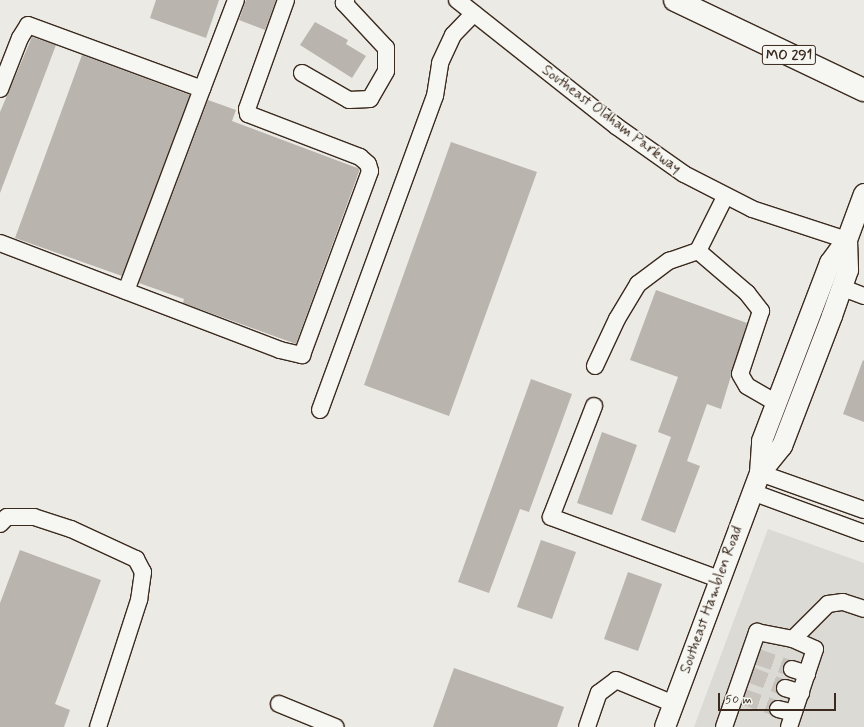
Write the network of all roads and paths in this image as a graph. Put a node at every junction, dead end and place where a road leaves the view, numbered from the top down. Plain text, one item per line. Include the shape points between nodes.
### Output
1 (236, 0) edge
2 (286, 0) edge
3 (346, 0) edge
4 (457, 0) edge
5 (674, 0) edge
6 (474, 13) junction
7 (302, 73) dead end
8 (0, 89) edge
9 (202, 89) junction
10 (864, 90) edge
11 (864, 194) edge
12 (725, 197) junction
13 (847, 240) junction
14 (0, 243) edge
15 (698, 251) junction
16 (843, 288) junction
17 (126, 291) junction
18 (864, 296) edge
19 (595, 366) dead end
20 (777, 403) junction
21 (594, 406) dead end
22 (320, 410) dead end
23 (760, 473) junction
24 (752, 492) junction
25 (864, 510) edge
26 (0, 524) edge
27 (864, 533) edge
28 (719, 579) junction
29 (864, 609) edge
30 (793, 640) junction
31 (785, 688) tunnel mouth
32 (801, 693) junction
33 (279, 704) dead end
34 (674, 704) junction
35 (778, 709) tunnel mouth
36 (792, 720) edge
37 (98, 727) edge
38 (335, 727) edge
39 (587, 727) edge
40 (665, 727) edge
41 (724, 727) edge

1 - 9 street
2 - 17 street via 247,109 248,114 360,157 368,164 370,171 306,349 302,355 293,355
3 - 7 street via 344,3 386,48 386,71 370,99 349,100
4 - 6 street, Southeast Oldham Parkway
5 - 10 highway, MO 291
6 - 12 street, Southeast Oldham Parkway via 616,126 684,174
6 - 22 street via 453,35 440,63 435,96
8 - 9 street via 22,33 28,25
9 - 17 street
11 - 13 main road, Southeast Hamblen Road
12 - 13 street, Southeast Oldham Parkway via 789,222
12 - 15 street
13 - 16 main road, Southeast Hamblen Road via 848,270
13 - 20 main road, Southeast Hamblen Road via 830,263
14 - 17 street
15 - 19 street via 669,261 638,284 617,319
15 - 20 street via 747,293 760,312 740,374 747,386
16 - 18 street
16 - 23 main road, Southeast Hamblen Road via 782,446
20 - 23 main road, Southeast Hamblen Road via 762,441
21 - 28 street via 551,517
23 - 24 main road, Southeast Hamblen Road
23 - 25 street
24 - 27 street
24 - 28 main road, Southeast Hamblen Road
26 - 37 street via 7,517 34,517 71,529 136,559 143,572 139,600
28 - 34 main road, Southeast Hamblen Road
29 - 30 street via 843,602 828,604
30 - 32 street via 815,649 800,671
30 - 41 street via 757,632 754,655 740,695
31 - 32 street
32 - 36 street
33 - 38 street
34 - 39 street via 616,680 599,693
34 - 40 main road, Southeast Hamblen Road
35 - 36 street

